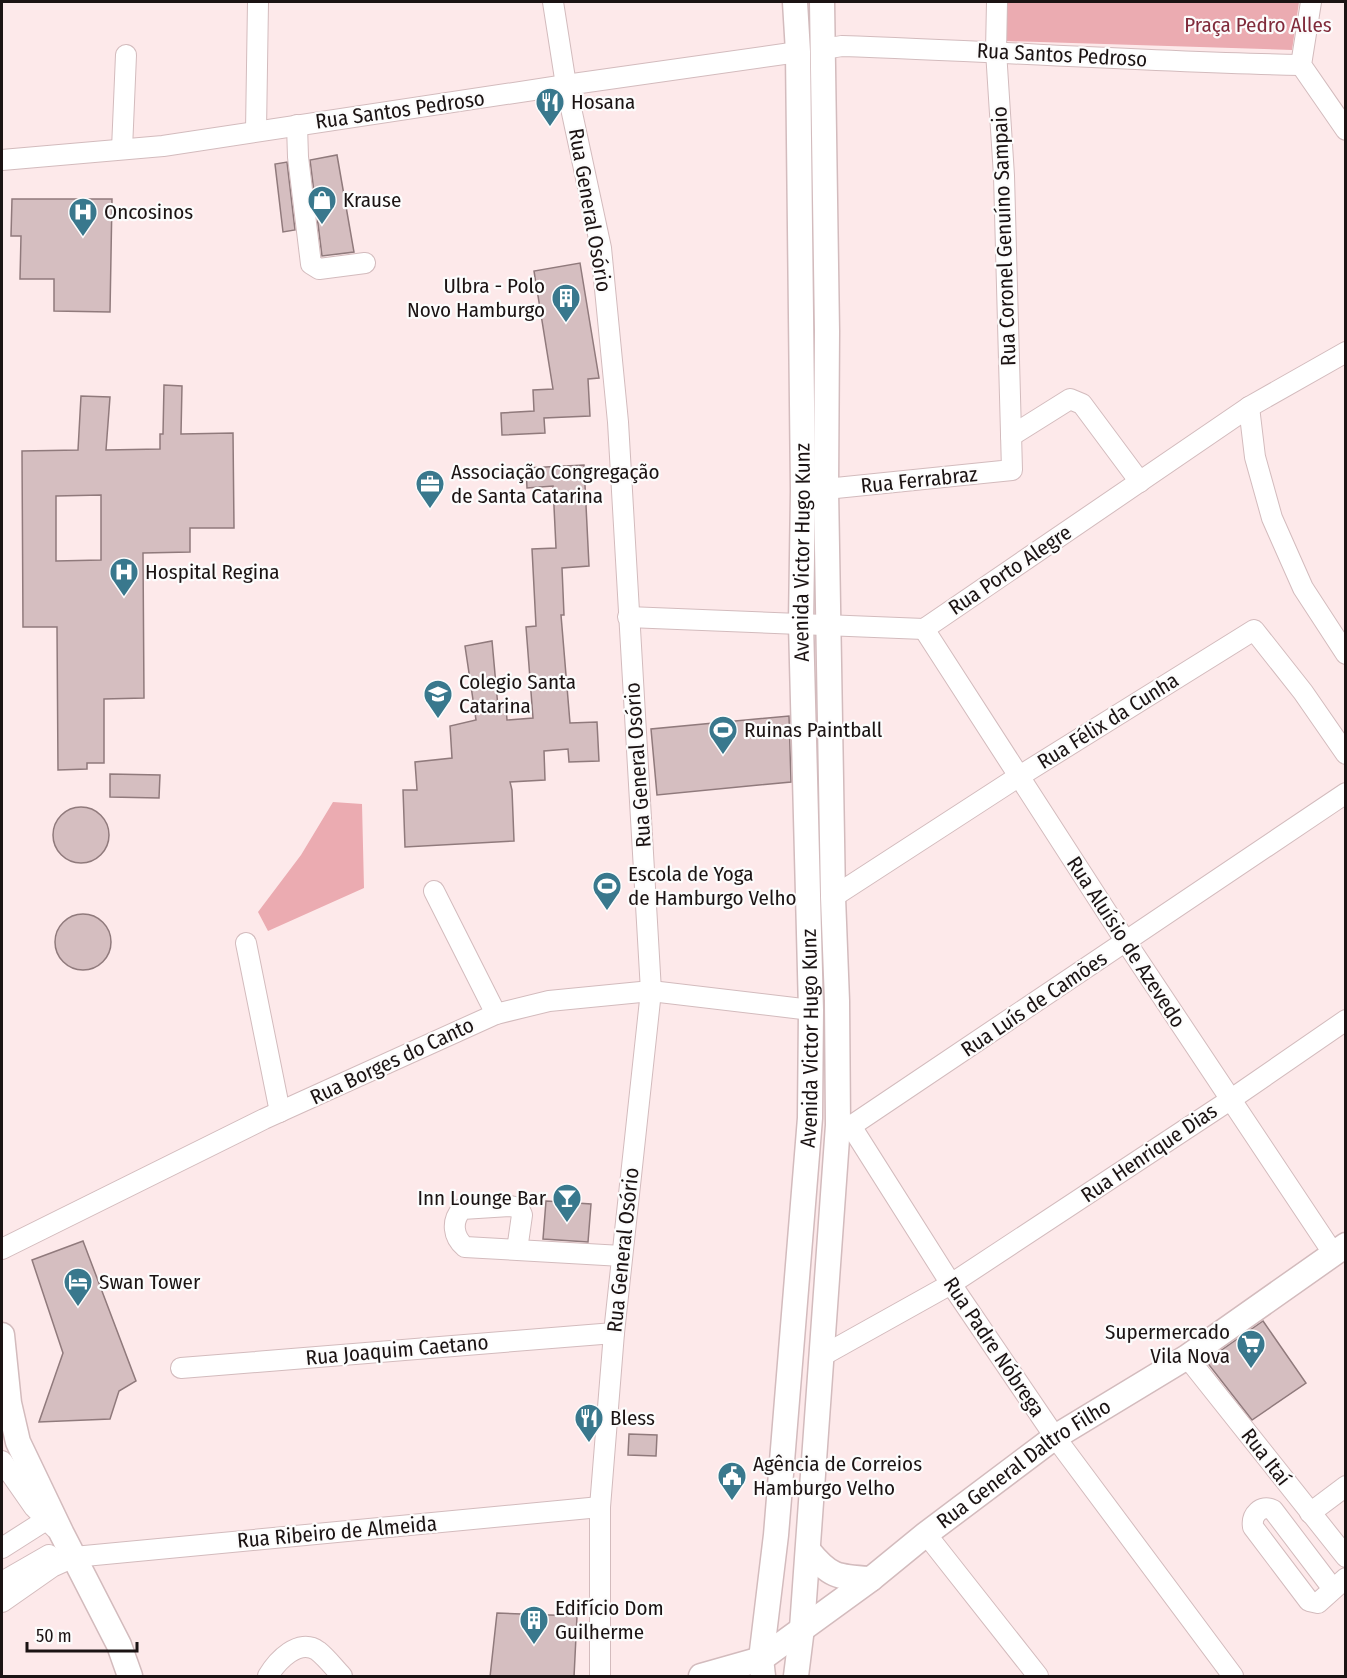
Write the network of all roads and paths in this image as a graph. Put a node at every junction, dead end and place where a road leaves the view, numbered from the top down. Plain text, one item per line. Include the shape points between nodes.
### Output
1 (258, 2) edge
2 (553, 2) edge
3 (795, 2) edge
4 (822, 2) edge
5 (997, 2) edge
6 (1311, 2) edge
7 (823, 49) junction
8 (996, 51) junction
9 (798, 52) junction
10 (126, 55) dead end
11 (1301, 65) junction
12 (566, 85) junction
13 (297, 125) junction
14 (1346, 130) edge
15 (256, 131) junction
16 (122, 149) junction
17 (2, 160) edge
18 (365, 263) dead end
19 (1346, 352) edge
20 (1249, 407) junction
21 (1011, 436) junction
22 (1012, 470) joint
23 (1140, 482) junction
24 (826, 489) junction
25 (628, 617) junction
26 (801, 624) junction
27 (829, 625) junction
28 (924, 629) junction
29 (1346, 654) edge
30 (1346, 754) edge
31 (1018, 777) junction
32 (1346, 793) edge
33 (434, 891) dead end
34 (833, 897) junction
35 (1126, 942) junction
36 (246, 943) dead end
37 (651, 991) junction
38 (811, 1010) junction
39 (496, 1014) junction
40 (1346, 1020) edge
41 (1230, 1100) junction
42 (280, 1112) junction
43 (844, 1126) junction
44 (2, 1249) edge
45 (1339, 1249) edge
46 (517, 1250) dead end
47 (622, 1256) junction
48 (951, 1284) junction
49 (614, 1333) junction
50 (2, 1335) edge
51 (822, 1356) junction
52 (1187, 1357) junction
53 (3, 1361) edge
54 (181, 1368) dead end
55 (1055, 1437) junction
56 (2, 1461) edge
57 (1346, 1486) edge
58 (600, 1507) junction
59 (1310, 1513) junction
60 (926, 1534) junction
61 (63, 1539) junction
62 (2, 1548) edge
63 (808, 1550) junction
64 (1346, 1557) edge
65 (871, 1580) junction
66 (2, 1582) edge
67 (1339, 1584) edge
68 (2, 1602) edge
69 (802, 1628) junction
70 (762, 1668) edge
71 (799, 1672) edge
72 (130, 1677) edge
73 (268, 1677) edge
74 (342, 1677) edge
75 (600, 1677) edge
76 (701, 1677) edge
77 (1038, 1677) edge
78 (1233, 1677) edge

1 - 15 street
2 - 12 street, Rua General Osório
3 - 9 main road, Avenida Victor Hugo Kunz
4 - 7 main road, Avenida Victor Hugo Kunz
5 - 8 street, Rua Coronel Genuíno Sampaio
6 - 11 street
7 - 8 street, Rua Santos Pedroso via 842,46
7 - 24 main road, Avenida Victor Hugo Kunz
8 - 11 street, Rua Santos Pedroso
8 - 21 street, Rua Coronel Genuíno Sampaio via 1004,176
9 - 12 street, Rua Santos Pedroso
9 - 26 main road, Avenida Victor Hugo Kunz
10 - 16 street
11 - 14 street
12 - 13 street, Rua Santos Pedroso
12 - 25 street, Rua General Osório via 601,248 618,422
13 - 15 street, Rua Santos Pedroso
13 - 18 street via 311,264 319,269
15 - 16 street, Rua Santos Pedroso
16 - 17 street, Rua Santos Pedroso
19 - 20 street, Rua Porto Alegre
20 - 23 street, Rua Porto Alegre
20 - 29 street via 1255,457 1272,518 1303,588
21 - 22 street, Rua Coronel Genuíno Sampaio
21 - 23 street via 1070,399 1082,404
22 - 24 street, Rua Ferrabraz
23 - 28 street, Rua Porto Alegre
24 - 27 main road, Avenida Victor Hugo Kunz
25 - 26 street
25 - 37 street, Rua General Osório
26 - 27 street
26 - 38 main road, Avenida Victor Hugo Kunz
27 - 28 street
27 - 34 main road, Avenida Victor Hugo Kunz
28 - 31 street, Rua Aluísio de Azevedo
30 - 31 street, Rua Félix da Cunha via 1254,630
31 - 34 street, Rua Félix da Cunha
31 - 35 street, Rua Aluísio de Azevedo
32 - 35 street, Rua Luís de Camões
33 - 39 street
34 - 43 main road, Avenida Victor Hugo Kunz
35 - 41 street, Rua Aluísio de Azevedo
35 - 43 street, Rua Luís de Camões
36 - 42 street
37 - 38 street, Rua Borges do Canto
37 - 39 street, Rua Borges do Canto via 549,1001
37 - 47 street, Rua General Osório
38 - 70 main road, Avenida Victor Hugo Kunz via 810,1118
39 - 42 street, Rua Borges do Canto
40 - 41 street, Rua Henrique Dias
41 - 45 street, Rua Aluísio de Azevedo
41 - 48 street, Rua Henrique Dias
42 - 44 street, Rua Borges do Canto
43 - 48 street, Rua Padre Nóbrega
43 - 51 main road, Avenida Victor Hugo Kunz
45 - 52 main road, Rua General Daltro Filho
46 - 47 street
47 - 49 street, Rua General Osório
48 - 51 street, Rua Henrique Dias
48 - 55 street, Rua Padre Nóbrega
49 - 54 street, Rua Joaquim Caetano
49 - 58 street, Rua General Osório
50 - 53 main road
51 - 63 main road, Avenida Victor Hugo Kunz
52 - 55 main road, Rua General Daltro Filho
52 - 59 street, Rua Itaí
53 - 61 main road via 18,1442
55 - 60 main road, Rua General Daltro Filho
55 - 78 street, Rua Padre Nóbrega
56 - 61 street
57 - 59 street
58 - 61 street, Rua Ribeiro de Almeida
58 - 75 street, Rua General Osório
59 - 64 street, Rua Itaí
60 - 65 main road, Rua General Daltro Filho
60 - 77 street
61 - 62 street
61 - 66 street
61 - 68 street via 52,1567
61 - 72 main road via 119,1645
63 - 65 main road via 822,1568 841,1578
63 - 69 main road, Avenida Victor Hugo Kunz
65 - 69 main road, Rua General Daltro Filho
67 - 67 street via 1318,1603 1309,1601 1253,1527 1255,1514 1263,1508 1273,1510
69 - 70 main road, Rua General Daltro Filho
69 - 71 main road, Avenida Victor Hugo Kunz
70 - 76 main road, Rua General Daltro Filho
73 - 74 street via 294,1649 307,1646 318,1651

